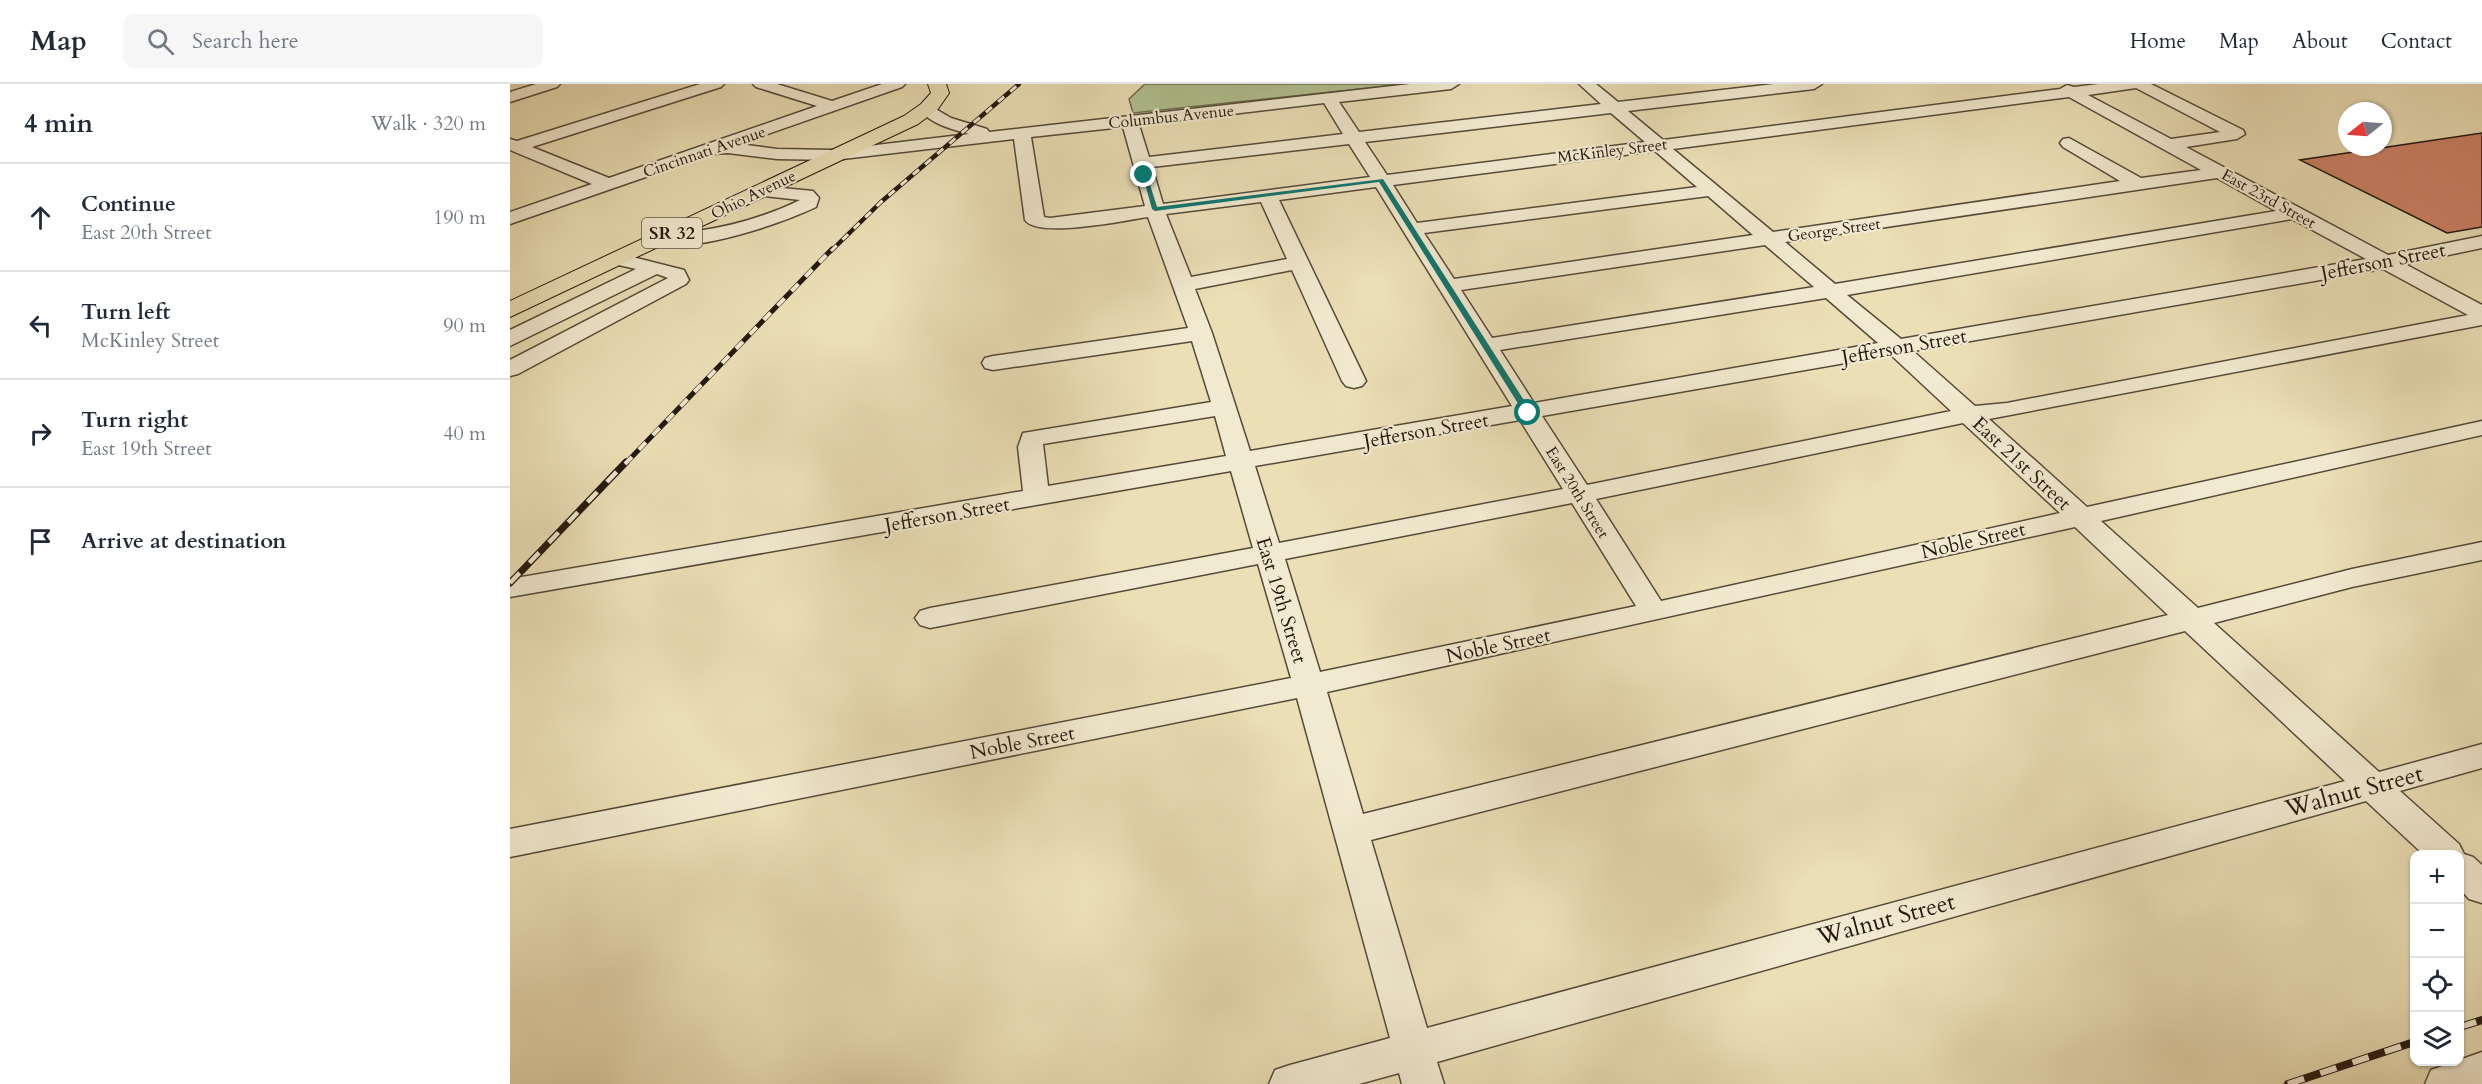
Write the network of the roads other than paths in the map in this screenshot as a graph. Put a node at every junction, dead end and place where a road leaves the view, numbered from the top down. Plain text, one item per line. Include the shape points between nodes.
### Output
1 (552, 84) edge
2 (716, 84) edge
3 (761, 84) edge
4 (897, 84) edge
5 (937, 84) edge
6 (1451, 84) edge
7 (1587, 84) edge
8 (1814, 84) edge
9 (2137, 84) edge
10 (2062, 88) edge
11 (510, 97) edge
12 (1329, 98) junction
13 (1992, 102) junction
14 (832, 106) junction
15 (1615, 107) junction
16 (927, 109) junction
17 (1925, 110) junction
18 (2017, 116) dead end
19 (1130, 121) junction
20 (1950, 126) dead end
21 (1022, 133) junction
22 (998, 135) junction
23 (1354, 138) junction
24 (2068, 143) dead end
25 (1659, 144) junction
26 (513, 145) edge
27 (2169, 145) junction
28 (708, 149) junction
29 (834, 155) junction
30 (687, 156) junction
31 (1141, 164) junction
32 (2221, 172) junction
33 (1381, 180) junction
34 (609, 184) junction
35 (2138, 184) junction
36 (1713, 190) junction
37 (761, 191) junction
38 (1267, 195) junction
39 (1155, 209) junction
40 (2295, 213) junction
41 (510, 218) edge
42 (1412, 229) junction
43 (1770, 238) junction
44 (657, 240) junction
45 (2482, 242) edge
46 (617, 259) junction
47 (2386, 262) junction
48 (1297, 263) junction
49 (656, 267) junction
50 (1182, 285) junction
51 (1448, 286) junction
52 (1831, 291) junction
53 (510, 310) edge
54 (2482, 314) edge
55 (2482, 320) edge
56 (1201, 333) junction
57 (514, 337) edge
58 (556, 346) junction
59 (1486, 346) junction
60 (1896, 348) junction
61 (993, 363) dead end
62 (510, 369) edge
63 (1354, 381) dead end
64 (1224, 406) junction
65 (1528, 413) junction
66 (1970, 414) junction
67 (2482, 428) edge
68 (1239, 462) junction
69 (1580, 494) junction
70 (1036, 498) junction
71 (2080, 516) junction
72 (2482, 551) edge
73 (1268, 553) junction
74 (510, 588) edge
75 (1654, 612) junction
76 (930, 618) dead end
77 (2190, 619) junction
78 (1309, 685) junction
79 (2482, 756) edge
80 (2372, 786) junction
81 (1352, 831) junction
82 (510, 843) edge
83 (2441, 850) edge
84 (2464, 871) edge
85 (2482, 888) edge
86 (1418, 1068) edge
87 (2482, 1071) edge
88 (1290, 1084) edge
89 (2445, 1084) edge

1 - 11 street
2 - 26 street
3 - 14 street
4 - 14 street, Cincinnati Avenue
5 - 16 main road via 940,93
6 - 12 street, Columbus Avenue
7 - 15 street, East 21st Street
8 - 15 street
9 - 10 street, McKinley Street
9 - 27 street via 2237,134
10 - 13 street, McKinley Street
10 - 27 street, East 23rd Street
12 - 19 street, Columbus Avenue
12 - 23 street, East 20th Street
13 - 17 street, McKinley Street
13 - 18 street
14 - 28 street, Cincinnati Avenue
15 - 23 street
15 - 25 street, East 21st Street
16 - 22 street, Columbus Avenue via 945,122
16 - 29 main road, SR 32
17 - 20 street
17 - 25 street, McKinley Street
19 - 21 street, Columbus Avenue
19 - 31 street, East 19th Street
21 - 22 street, Columbus Avenue
21 - 39 street, McKinley Street via 1035,220 1049,224
22 - 29 street, Columbus Avenue
23 - 31 street
23 - 33 street, East 20th Street
24 - 35 street
25 - 33 street, McKinley Street
25 - 36 street, East 21st Street
26 - 34 street
27 - 32 street, East 23rd Street
28 - 29 street, Columbus Avenue
28 - 30 street, Cincinnati Avenue
29 - 30 street via 773,161 718,154
29 - 37 main road, Ohio Avenue / SR 32
30 - 34 street, Cincinnati Avenue
31 - 39 street, East 19th Street
32 - 35 street, George Street
32 - 40 street, East 23rd Street
33 - 38 street, McKinley Street
33 - 42 street, East 20th Street
34 - 41 street, Cincinnati Avenue
35 - 43 street, George Street
36 - 42 street
36 - 43 street, East 21st Street
37 - 44 main road, Ohio Avenue / SR 32
37 - 44 street via 810,198 787,214 737,230 694,239
38 - 39 street, McKinley Street
38 - 48 street
39 - 50 street, East 19th Street
40 - 47 street, East 23rd Street
40 - 52 street
42 - 51 street, East 20th Street
43 - 51 street, George Street
43 - 52 street, East 21st Street
44 - 46 main road, Ohio Avenue / SR 32
45 - 47 street, Jefferson Street
46 - 49 street
46 - 53 main road, Ohio Avenue / SR 32
47 - 54 street, East 23rd Street
47 - 60 street, Jefferson Street
48 - 50 street
48 - 63 street
49 - 57 street
49 - 58 street via 677,274 679,280
50 - 56 street, East 19th Street
51 - 59 street, East 20th Street
52 - 59 street
52 - 60 street, East 21st Street
55 - 66 street
56 - 61 street
56 - 64 street, East 19th Street
57 - 58 street
58 - 62 street
59 - 65 street, East 20th Street
60 - 65 street, Jefferson Street
60 - 66 street, East 21st Street
64 - 68 street, East 19th Street
64 - 70 street via 1032,438
65 - 68 street, Jefferson Street
65 - 69 street, East 20th Street
66 - 69 street
66 - 71 street, East 21st Street
67 - 71 street, Noble Street
68 - 70 street, Jefferson Street
68 - 73 street, East 19th Street
69 - 73 street
69 - 75 street, East 20th Street
70 - 74 street, Jefferson Street
71 - 75 street, Noble Street
71 - 77 street, East 21st Street
72 - 77 street via 2352,578
73 - 76 street
73 - 78 street, East 19th Street
75 - 78 street, Noble Street
77 - 80 street, East 21st Street
77 - 81 street
78 - 81 street, East 19th Street
78 - 82 street, Noble Street
79 - 80 street, Walnut Street
80 - 83 street, East 21st Street
80 - 86 street, Walnut Street
81 - 86 street, East 19th Street
84 - 85 street
86 - 88 street, Walnut Street
87 - 89 street

